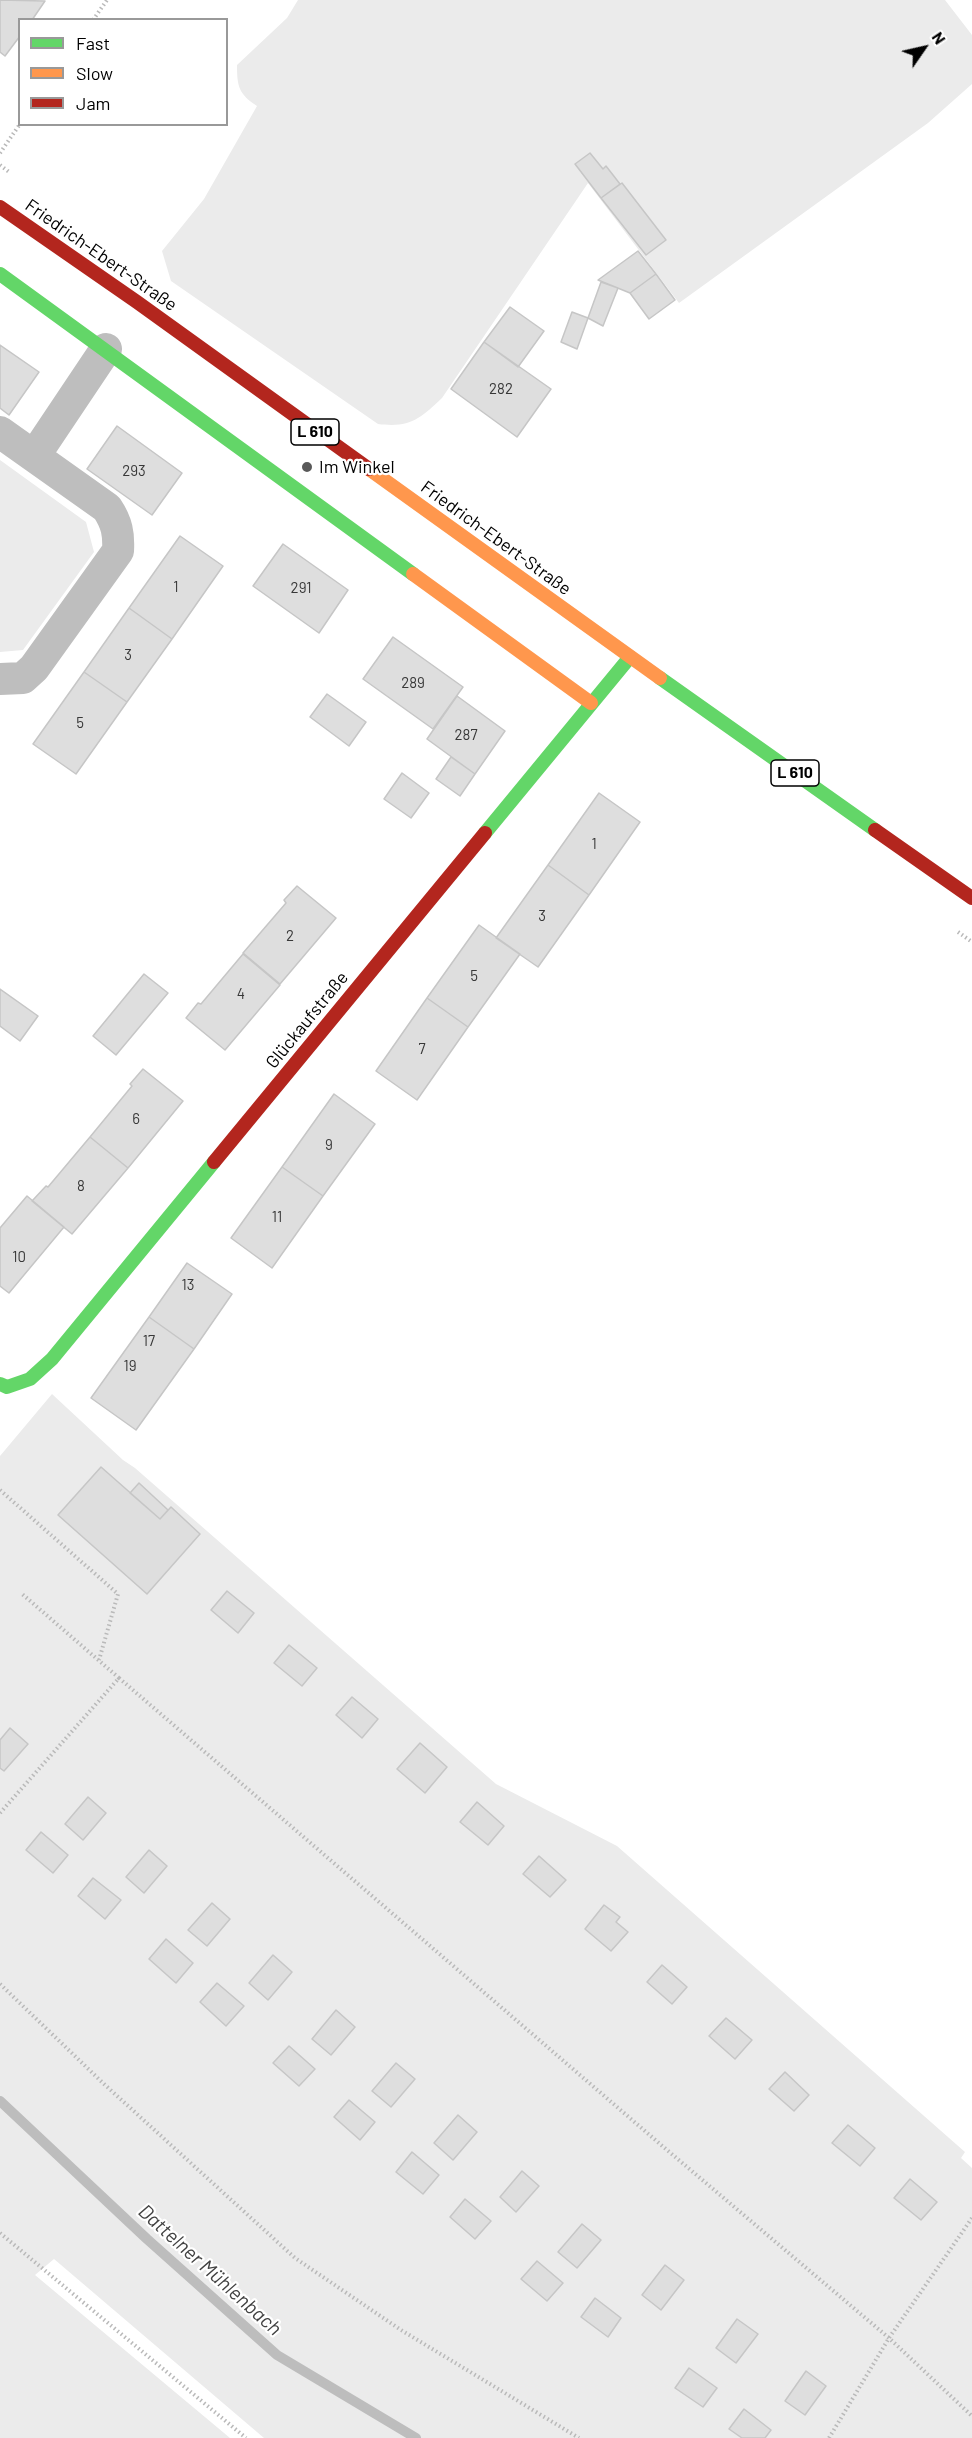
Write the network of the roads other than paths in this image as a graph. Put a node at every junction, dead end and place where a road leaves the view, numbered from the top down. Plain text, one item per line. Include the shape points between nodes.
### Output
1 (0, 207) edge
2 (0, 274) edge
3 (105, 349) junction
4 (0, 432) edge
5 (35, 455) junction
6 (630, 657) junction
7 (0, 679) edge
8 (591, 703) junction
9 (972, 898) edge
10 (0, 1384) edge

1 - 6 street, Friedrich-Ebert-Straße / L 610
2 - 3 street
3 - 5 street
3 - 8 street
4 - 5 street
5 - 7 street via 107,508 119,534 118,551 34,668 23,678
6 - 8 street, Glückaufstraße
6 - 9 street, Friedrich-Ebert-Straße / L 610
8 - 10 street, Glückaufstraße via 52,1359 30,1379 7,1387

